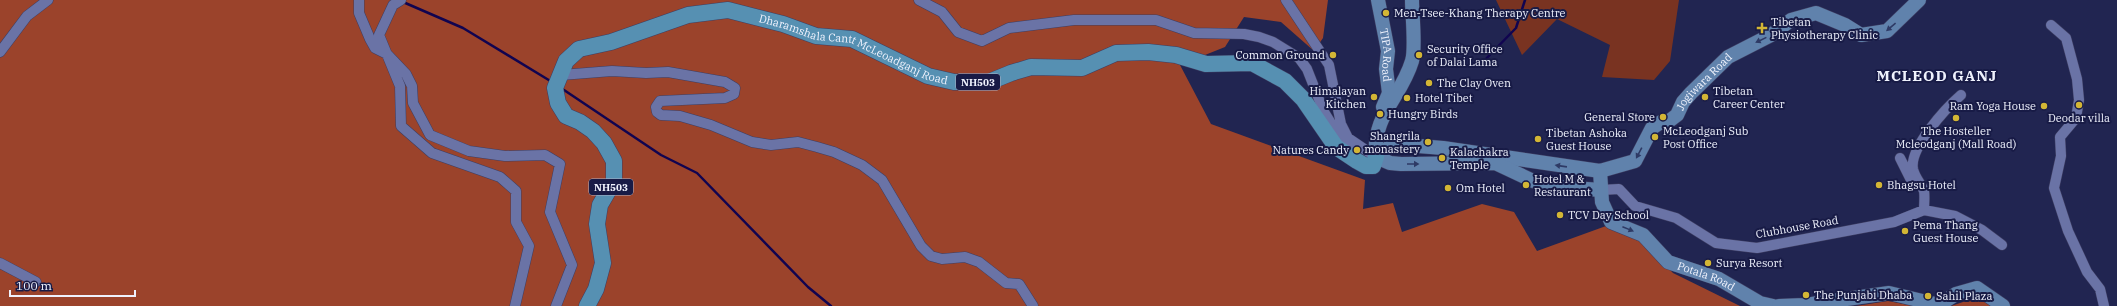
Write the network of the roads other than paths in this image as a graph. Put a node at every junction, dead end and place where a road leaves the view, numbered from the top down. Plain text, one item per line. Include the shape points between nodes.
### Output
1 (48, 0) edge
2 (360, 0) edge
3 (919, 0) edge
4 (1286, 0) edge
5 (1378, 0) edge
6 (1412, 0) edge
7 (1919, 0) edge
8 (398, 2) edge
9 (2051, 26) dead end
10 (0, 52) edge
11 (387, 54) junction
12 (558, 81) junction
13 (1961, 95) dead end
14 (1377, 132) junction
15 (1376, 157) junction
16 (1900, 158) dead end
17 (1600, 171) junction
18 (1601, 190) junction
19 (1923, 210) junction
20 (2002, 245) dead end
21 (0, 263) edge
22 (36, 282) dead end
23 (515, 306) edge
24 (556, 306) edge
25 (587, 306) edge
26 (1033, 306) edge
27 (1773, 306) edge
28 (1780, 306) edge
29 (2003, 306) edge
30 (2104, 306) edge

1 - 10 street via 27,16
2 - 11 street via 359,13 370,39 375,48
3 - 15 street via 942,12 958,32 982,41 1009,28 1074,20 1156,20 1194,33 1244,34 1259,37 1273,42 1299,58 1307,69 1324,112 1342,141 1359,156 1372,161
4 - 15 street via 1329,66 1341,124 1348,138
5 - 14 street, TIPA Road via 1388,51 1386,69 1389,93 1376,122
6 - 14 street via 1412,60 1397,93 1380,120
7 -> 17 street, Jogiwara Road via 1887,31 1861,35 1816,13 1791,20 1771,35 1728,57 1683,102 1677,115 1652,128 1635,161
8 - 11 street via 393,5 380,35
9 - 30 street via 2066,38 2077,79 2079,100 2076,118 2060,137 2061,156 2054,188 2070,237 2087,272 2100,289
11 - 23 street via 400,86 401,126 432,153 500,177 516,192 516,222 529,246
11 - 24 street via 406,74 412,86 413,103 430,135 469,151 505,156 545,155 560,164 550,212 572,265
12 - 15 main road, Dharamshala Cantt McLeoadganj Road / NH503 via 566,61 579,49 611,42 688,15 728,10 783,24 816,36 852,39 928,76 954,82 989,82 1030,67 1082,68 1116,53 1148,52 1206,64 1252,63 1284,81 1302,99 1336,147 1366,166 1373,166
12 - 25 main road, NH503 via 558,103 566,116 593,131 604,143 614,161 614,182 600,205 597,224 603,263 596,289
12 - 26 street via 612,71 668,72 725,82 735,88 734,94 725,98 660,100 656,107 657,112 711,125 752,142 771,145 798,142 811,145 862,165 882,180 921,246 931,256 942,259 965,257 979,262 1006,283 1019,284
13 - 19 street via 1948,106 1928,132 1915,156 1913,168 1924,192
14 - 15 street via 1374,142
17 -> 15 street, Jogiwara Road via 1501,155 1393,144
15 -> 18 street via 1390,163 1401,164 1495,163 1544,186
16 - 19 street
17 - 18 street
18 - 19 street, Clubhouse Road via 1619,189 1635,206 1676,218 1716,243 1758,248 1894,222
18 -> 27 street, Potala Road via 1602,202 1611,222 1643,235 1668,262 1719,279 1760,303
19 - 20 street via 1955,216 1982,230
21 - 22 street
28 - 29 street via 1889,293 1939,305 1956,294 1977,288

